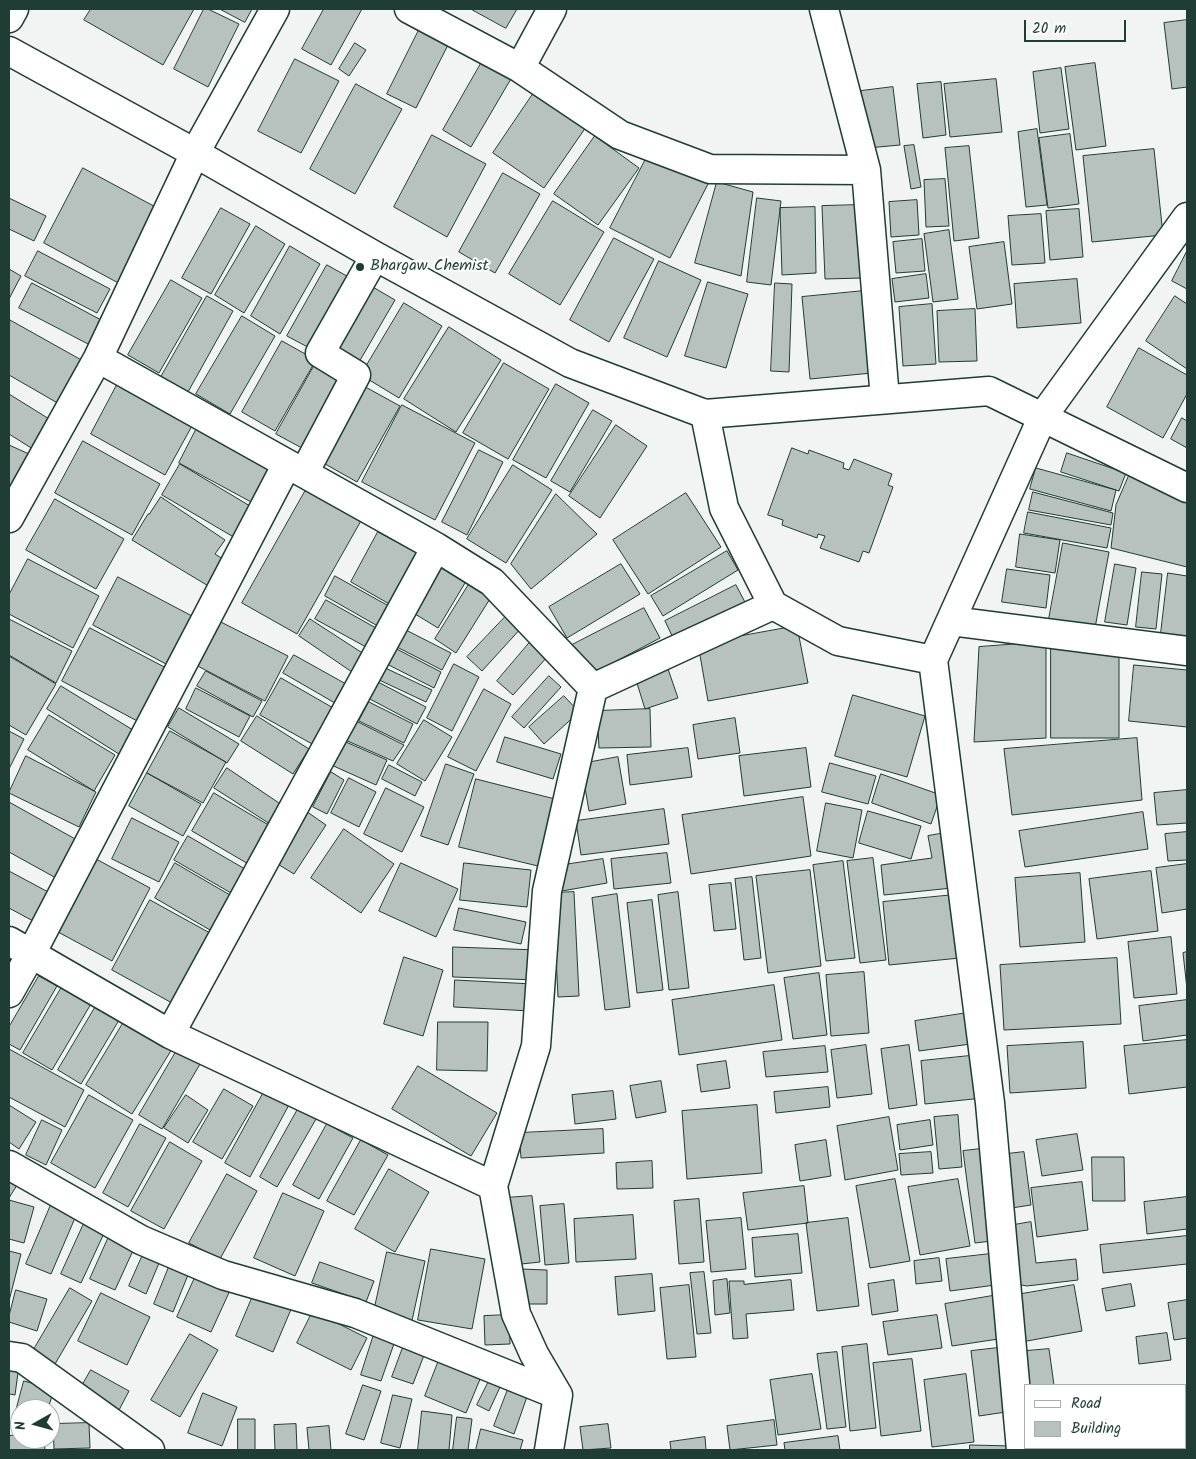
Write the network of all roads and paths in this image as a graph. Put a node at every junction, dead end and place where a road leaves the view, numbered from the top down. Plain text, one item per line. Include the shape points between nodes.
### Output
1 (14, 9) edge
2 (275, 9) edge
3 (409, 9) edge
4 (552, 9) edge
5 (824, 9) edge
6 (9, 18) edge
7 (9, 51) edge
8 (520, 68) junction
9 (196, 153) junction
10 (866, 170) junction
11 (1187, 217) edge
12 (376, 256) junction
13 (98, 358) junction
14 (885, 399) junction
15 (705, 414) junction
16 (1043, 416) junction
17 (296, 469) junction
18 (1187, 488) edge
19 (9, 518) edge
20 (436, 548) junction
21 (773, 605) junction
22 (951, 621) junction
23 (1187, 651) edge
24 (934, 660) junction
25 (593, 688) junction
26 (20, 948) edge
27 (9, 993) edge
28 (170, 1034) junction
29 (9, 1165) edge
30 (493, 1186) junction
31 (9, 1356) edge
32 (558, 1395) junction
33 (150, 1450) edge
34 (549, 1450) edge
35 (1020, 1450) edge

1 - 6 street
2 - 9 street
3 - 8 street
4 - 8 street
5 - 10 street
7 - 9 street
8 - 10 street via 620,135 710,169
9 - 12 street
9 - 13 street
10 - 14 street
11 - 16 street
12 - 15 street via 570,363
12 - 17 street via 320,353 356,375
13 - 17 street
13 - 19 street
14 - 15 street
14 - 16 street via 989,391
15 - 21 street via 724,508
16 - 18 street
16 - 22 street
17 - 20 street
17 - 26 street
20 - 25 street via 492,582
20 - 28 street
21 - 24 street via 838,641
21 - 25 street
22 - 23 street
22 - 24 street
24 - 35 street via 990,1103
25 - 30 street via 547,891 536,1046
26 - 27 street
26 - 28 street
28 - 30 street
29 - 32 street via 141,1240 205,1268 355,1313
30 - 32 street via 516,1314
31 - 33 street via 22,1358
32 - 34 street

